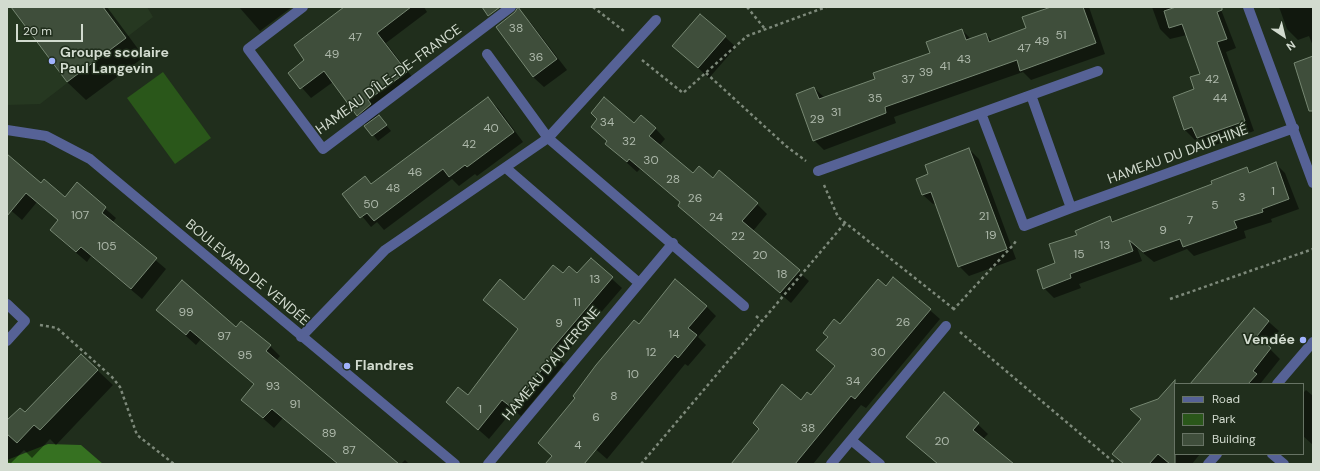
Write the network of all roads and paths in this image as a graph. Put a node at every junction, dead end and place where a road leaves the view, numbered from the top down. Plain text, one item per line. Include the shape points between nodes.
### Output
1 (303, 7) edge
2 (511, 7) edge
3 (593, 7) edge
4 (747, 7) edge
5 (826, 7) edge
6 (1248, 7) edge
7 (656, 20) dead end
8 (765, 29) junction
9 (637, 40) junction
10 (630, 49) junction
11 (487, 54) dead end
12 (1098, 71) dead end
13 (706, 73) junction
14 (1032, 95) junction
15 (981, 113) junction
16 (1294, 128) junction
17 (7, 130) edge
18 (548, 138) junction
19 (506, 168) junction
20 (818, 171) junction
21 (1313, 183) edge
22 (1072, 208) junction
23 (846, 223) junction
24 (1024, 226) junction
25 (673, 243) junction
26 (1313, 249) edge
27 (638, 283) junction
28 (1170, 298) dead end
29 (7, 304) edge
30 (744, 306) dead end
31 (954, 309) junction
32 (25, 322) junction
33 (947, 324) junction
34 (301, 336) junction
35 (7, 341) edge
36 (1313, 342) edge
37 (1278, 383) edge
38 (851, 440) junction
39 (1216, 455) edge
40 (1273, 455) edge
41 (174, 464) edge
42 (455, 464) edge
43 (488, 464) edge
44 (641, 464) edge
45 (831, 464) edge
46 (880, 464) edge
47 (1116, 464) edge
48 (1208, 464) edge
49 (1284, 464) edge

1 - 2 street, HAMEAU D'ÎLE-DE-FRANCE via 248,49 323,149
3 - 9 path
4 - 8 path
5 - 8 path
6 - 16 street
7 - 9 street
8 - 13 path via 747,36
9 - 10 street
10 - 13 path via 683,93
10 - 18 street
11 - 18 street
12 - 14 street
13 - 20 path via 786,146
14 - 15 street
14 - 22 street
15 - 20 street
15 - 24 street
16 - 21 street
16 - 22 street, HAMEAU DU DAUPHINÉ
17 - 34 street, BOULEVARD DE VENDÉE via 46,136 90,159
18 - 19 street
18 - 25 street
19 - 27 street
19 - 34 street via 385,250
20 - 23 path via 838,217
22 - 24 street, HAMEAU DU DAUPHINÉ
23 - 31 path
23 - 44 path
24 - 31 path via 1014,244
25 - 27 street, HAMEAU D'AUVERGNE
25 - 30 street
26 - 28 path
27 - 43 street, HAMEAU D'AUVERGNE
29 - 32 street
31 - 33 path
32 - 35 street
32 - 41 path via 57,328 112,377 120,387 137,435
33 - 38 street
33 - 47 path
34 - 42 street, BOULEVARD DE VENDÉE
36 - 37 street
38 - 45 street
38 - 46 street
39 - 48 street
40 - 49 street

